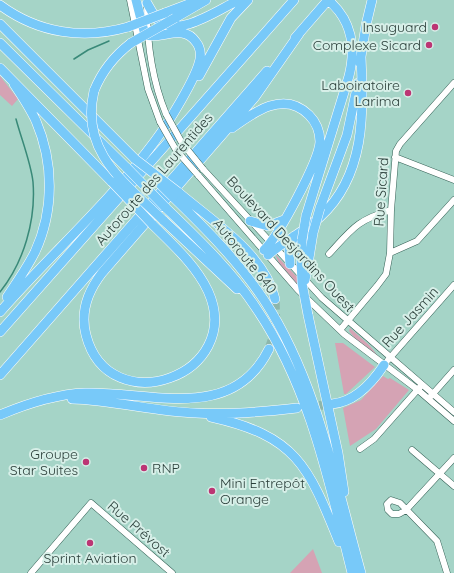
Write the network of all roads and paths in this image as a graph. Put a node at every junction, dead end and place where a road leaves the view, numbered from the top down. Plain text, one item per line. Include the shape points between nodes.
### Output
1 (130, 0) edge
2 (136, 0) edge
3 (199, 0) edge
4 (206, 0) edge
5 (239, 0) edge
6 (248, 0) edge
7 (294, 0) edge
8 (328, 0) edge
9 (372, 0) edge
10 (147, 1) edge
11 (0, 5) edge
12 (0, 24) edge
13 (298, 34) junction
14 (149, 36) junction
15 (0, 43) edge
16 (361, 57) junction
17 (0, 68) edge
18 (454, 83) edge
19 (14, 84) junction
20 (222, 135) junction
21 (395, 158) junction
22 (154, 159) junction
23 (454, 180) edge
24 (176, 194) junction
25 (454, 200) edge
26 (391, 210) junction
27 (284, 220) junction
28 (250, 221) junction
29 (298, 238) junction
30 (273, 246) junction
31 (266, 253) junction
32 (390, 253) junction
33 (329, 254) dead end
34 (304, 262) junction
35 (290, 264) junction
36 (454, 285) edge
37 (275, 299) tunnel mouth
38 (0, 308) edge
39 (256, 308) junction
40 (0, 312) edge
41 (347, 322) junction
42 (340, 330) junction
43 (0, 332) edge
44 (269, 349) tunnel mouth
45 (387, 362) junction
46 (454, 370) edge
47 (0, 375) edge
48 (420, 387) junction
49 (431, 397) junction
50 (53, 399) junction
51 (332, 404) tunnel mouth
52 (297, 408) tunnel mouth
53 (454, 412) edge
54 (196, 414) junction
55 (0, 415) edge
56 (454, 421) edge
57 (360, 449) dead end
58 (412, 450) dead end
59 (454, 458) edge
60 (440, 474) junction
61 (454, 486) edge
62 (350, 533) junction
63 (31, 573) edge
64 (172, 573) edge
65 (352, 573) edge
66 (362, 573) edge
67 (447, 573) edge

1 - 31 street, Boulevard Desjardins Ouest, bridge via 148,89 160,122 176,150
2 - 14 highway via 144,33
3 - 11 highway, bridge via 128,27 100,33 63,32 28,22
4 - 39 highway, bridge via 131,43 117,55 106,68 94,91 91,122 101,154 118,176
5 - 10 highway via 194,22 178,26 158,20
6 - 22 highway via 228,24
7 - 22 highway, Autoroute des Laurentides
8 - 13 highway, Autoroute des Laurentides
8 - 29 highway, bridge via 346,22 351,37 352,62
9 - 16 highway
10 - 14 street, Boulevard Desjardins Ouest
12 - 24 highway, bridge via 135,159
13 - 20 highway via 255,96
13 - 47 highway, Autoroute des Laurentides
14 - 28 street, Boulevard Desjardins Ouest, bridge via 155,80 166,114 182,143
14 - 40 highway via 182,33 196,41 200,60 190,83 148,149
15 - 39 highway, Autoroute 640, bridge via 223,266
16 - 29 highway via 361,124 354,166 329,208
16 - 34 highway, bridge via 349,126
17 - 19 highway
18 - 21 street, Rue Sicard via 400,144
19 - 20 highway, bridge via 32,99 112,182 152,224 187,260 203,281 212,305 214,324 207,346 192,366 169,380 144,383 128,380 114,374 95,355 84,326 86,301 102,273
19 - 38 highway via 33,115 41,136 48,165 49,195 46,218 38,245
20 - 27 highway via 254,113 273,105 293,105 312,117 319,134 318,153
21 - 23 street
21 - 26 street, Rue Sicard
22 - 43 highway, Autoroute des Laurentides
24 - 37 highway via 238,242 258,263 269,280
24 - 62 highway, Autoroute 640 via 242,269 283,331 312,400
25 - 32 street via 417,241
26 - 32 street, Rue Sicard
26 - 33 street via 362,220
27 - 28 highway via 268,226
27 - 30 highway
28 - 30 street, Boulevard Desjardins Ouest
29 - 30 highway
29 - 34 highway
29 - 35 highway via 289,250
30 - 31 highway
30 - 35 street, Boulevard Desjardins Ouest
31 - 42 street, Boulevard Desjardins Ouest via 298,290
32 - 41 street, Rue Sicard via 386,274
34 - 62 highway, bridge via 304,292 338,453
35 - 41 street, Boulevard Desjardins Ouest
36 - 45 street, Rue Jasmin
39 - 65 highway, Autoroute 640 via 284,356 308,411
41 - 42 street, Rue Sicard
41 - 45 street, Boulevard Desjardins Ouest
42 - 45 street, Boulevard Desjardins Ouest
44 - 50 highway via 260,366 249,377 234,388 215,395 185,398 86,393
45 - 48 street, Boulevard Desjardins Ouest
45 - 51 highway via 357,395 347,401
46 - 49 street
48 - 49 street, Boulevard Desjardins Ouest
48 - 57 street via 374,439
49 - 53 street, Boulevard Desjardins Ouest
49 - 56 street, Boulevard Desjardins Ouest
50 - 54 highway via 96,400
50 - 55 highway
52 - 54 highway
54 - 65 highway via 238,423 255,430 272,439 295,457 312,478 322,498
58 - 60 street
59 - 60 street
60 - 61 street
60 - 67 street via 406,510 437,541
62 - 66 highway, Autoroute 640
63 - 64 street, Rue Prévost via 91,503

